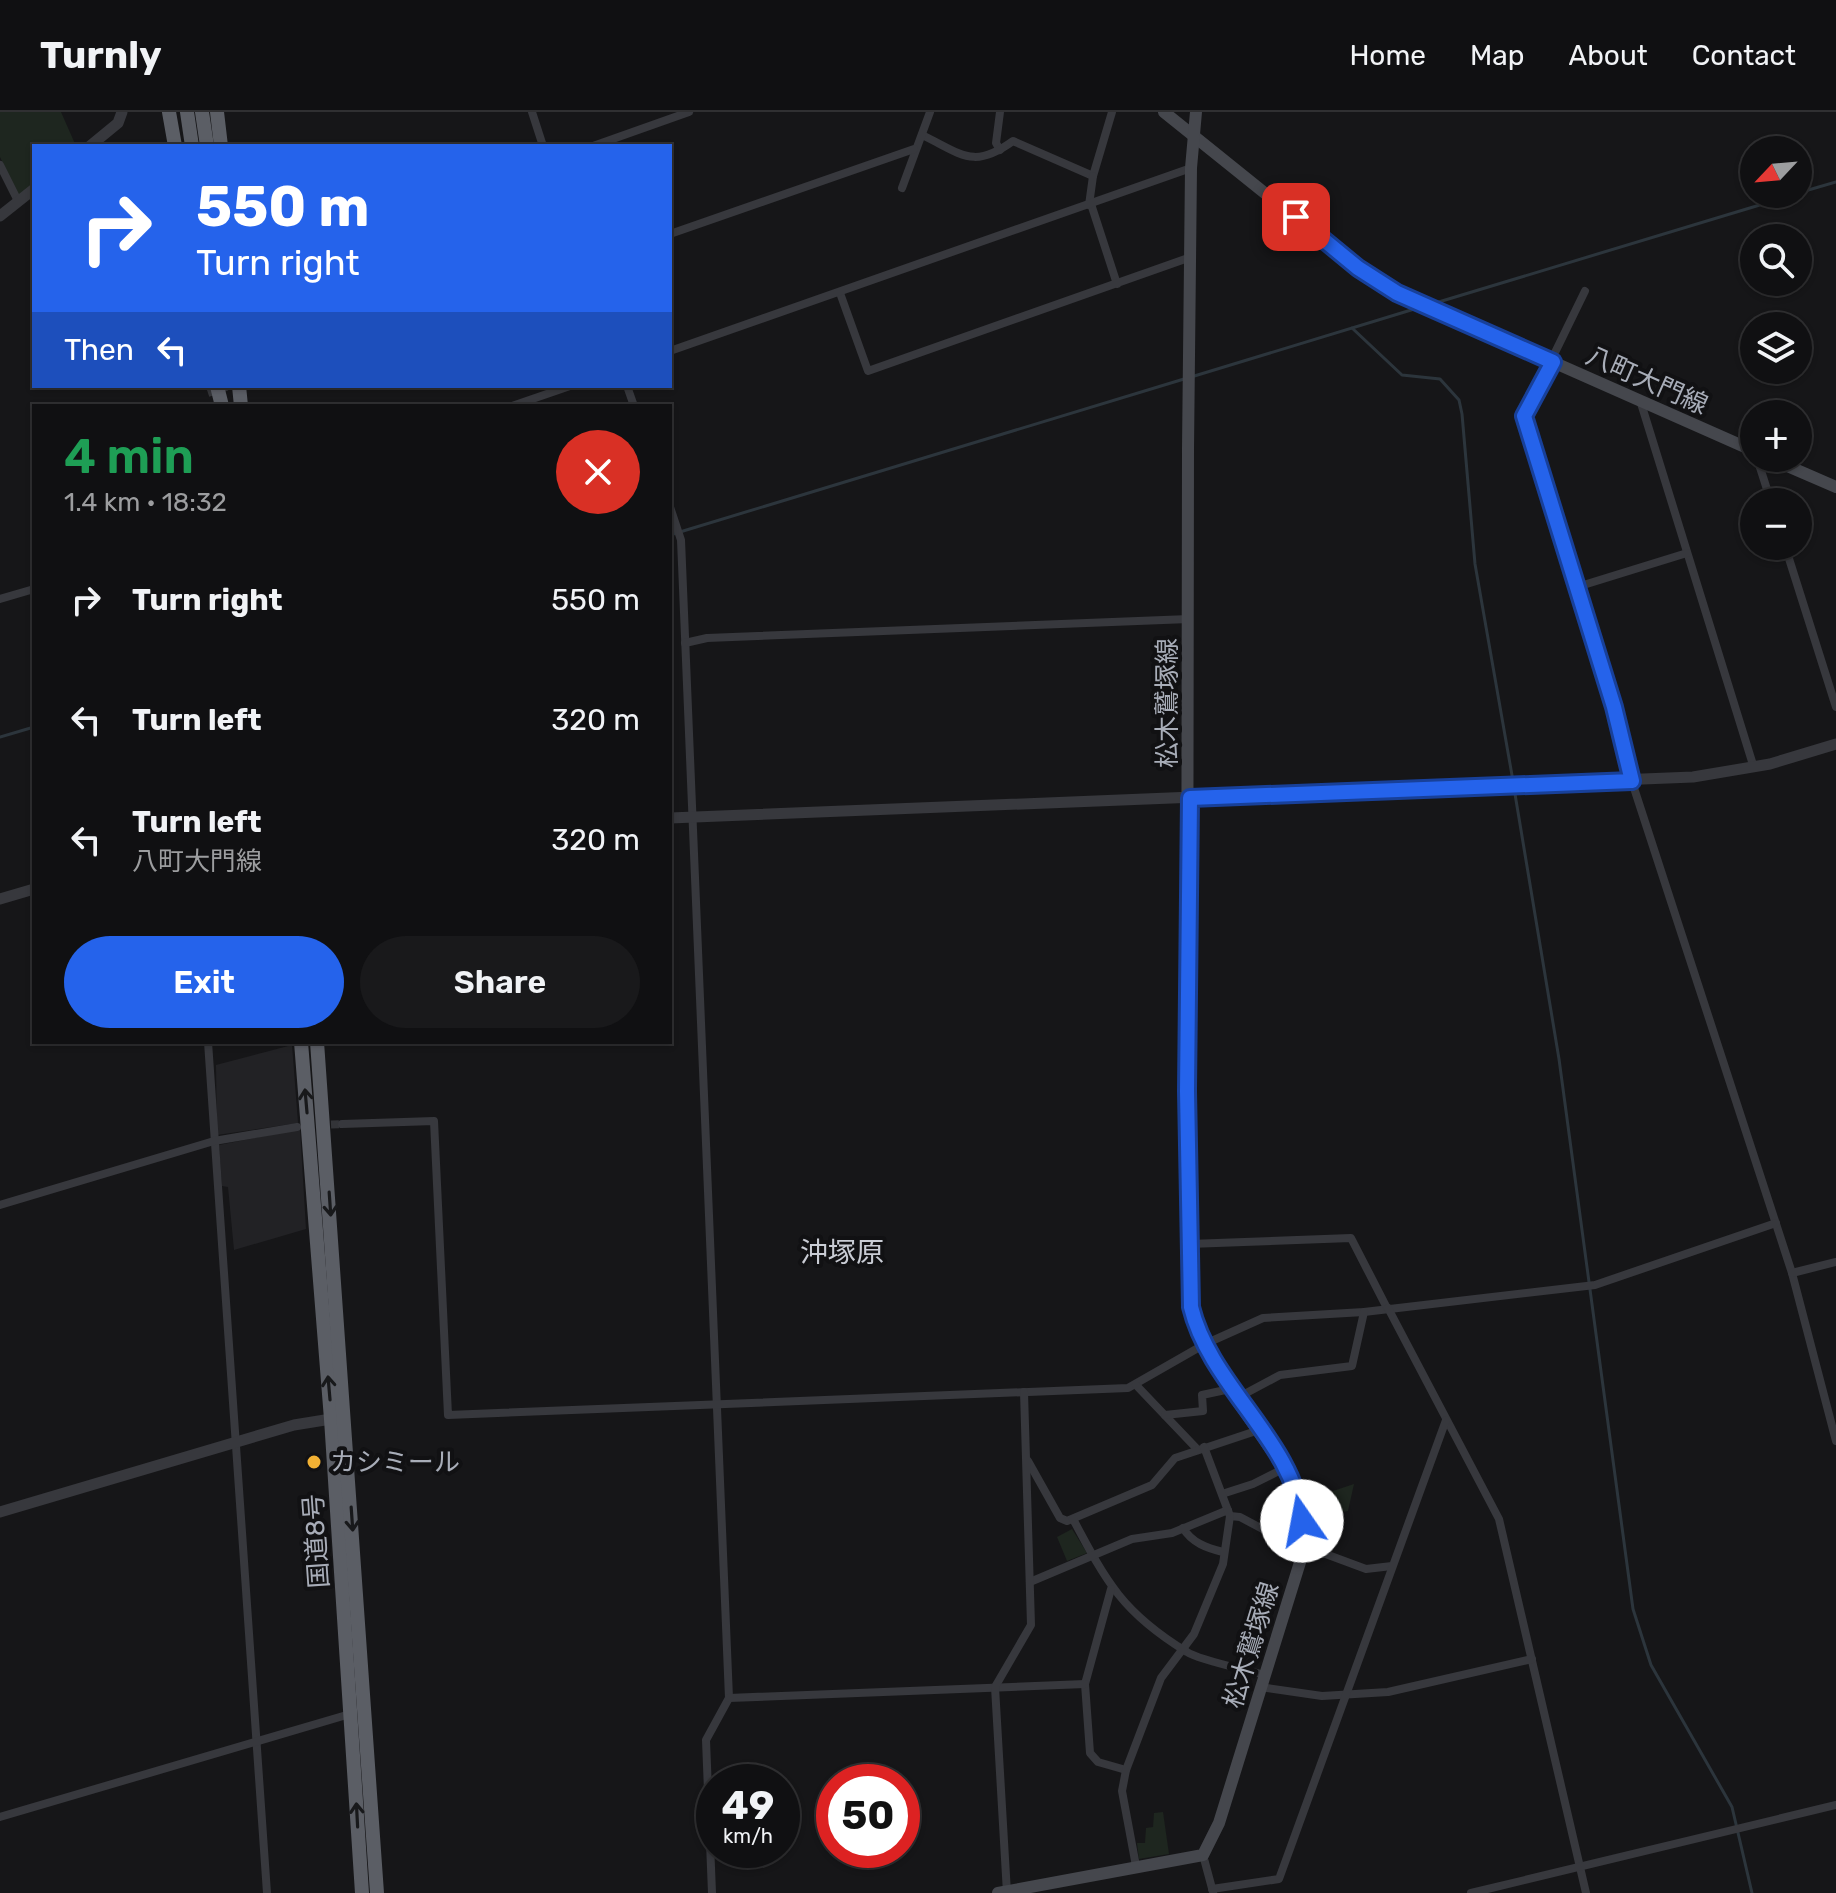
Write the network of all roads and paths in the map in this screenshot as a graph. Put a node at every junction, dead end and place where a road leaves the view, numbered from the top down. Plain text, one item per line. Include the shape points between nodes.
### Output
1 (122, 112) edge
2 (169, 112) edge
3 (187, 112) edge
4 (202, 112) edge
5 (217, 112) edge
6 (532, 112) edge
7 (689, 112) edge
8 (920, 112) edge
9 (930, 112) edge
10 (1000, 112) edge
11 (1112, 112) edge
12 (1164, 112) edge
13 (1196, 112) edge
14 (926, 122) junction
15 (922, 135) junction
16 (1195, 136) junction
17 (92, 144) edge
18 (175, 144) edge
19 (192, 144) edge
20 (207, 144) edge
21 (221, 144) edge
22 (542, 144) edge
23 (599, 144) edge
24 (914, 149) junction
25 (1000, 150) junction
26 (0, 165) edge
27 (1191, 168) junction
28 (1093, 176) junction
29 (902, 188) dead end
30 (32, 190) edge
31 (18, 201) junction
32 (1090, 204) junction
33 (0, 216) edge
34 (672, 233) edge
35 (1191, 257) junction
36 (1117, 284) junction
37 (1585, 291) dead end
38 (840, 293) junction
39 (672, 350) edge
40 (1553, 362) junction
41 (564, 388) edge
42 (1640, 400) junction
43 (518, 404) edge
44 (1740, 445) edge
45 (1801, 472) edge
46 (1836, 487) edge
47 (672, 512) edge
48 (1687, 553) junction
49 (1789, 560) edge
50 (1577, 587) junction
51 (32, 590) edge
52 (0, 599) edge
53 (1189, 619) junction
54 (685, 643) junction
55 (1836, 707) edge
56 (1836, 744) edge
57 (1754, 768) junction
58 (1632, 781) junction
59 (1190, 798) junction
60 (693, 817) junction
61 (672, 818) edge
62 (32, 890) edge
63 (0, 899) edge
64 (208, 1044) edge
65 (301, 1044) edge
66 (317, 1044) edge
67 (342, 1124) tunnel mouth
68 (297, 1127) dead end
69 (214, 1141) junction
70 (0, 1205) edge
71 (1776, 1223) junction
72 (1189, 1244) junction
73 (1836, 1262) edge
74 (1792, 1273) junction
75 (1388, 1308) junction
76 (1364, 1312) junction
77 (1205, 1344) junction
78 (1136, 1385) junction
79 (1024, 1392) junction
80 (1233, 1394) junction
81 (716, 1404) junction
82 (1165, 1415) junction
83 (331, 1419) junction
84 (1446, 1420) junction
85 (1260, 1430) junction
86 (1836, 1441) edge
87 (235, 1442) junction
88 (1201, 1448) junction
89 (1028, 1460) junction
90 (1285, 1468) junction
91 (1222, 1494) junction
92 (0, 1512) edge
93 (1229, 1513) junction
94 (1073, 1519) junction
95 (1183, 1528) junction
96 (1304, 1542) junction
97 (1223, 1552) junction
98 (1093, 1557) junction
99 (1392, 1566) junction
100 (1030, 1582) junction
101 (1111, 1589) junction
102 (1182, 1648) junction
103 (1532, 1659) junction
104 (1262, 1681) junction
105 (1085, 1684) junction
106 (995, 1687) junction
107 (1345, 1695) junction
108 (729, 1698) junction
109 (351, 1714) junction
110 (256, 1743) junction
111 (1126, 1770) junction
112 (1836, 1805) edge
113 (0, 1817) edge
114 (1203, 1855) junction
115 (1136, 1866) junction
116 (1580, 1868) junction
117 (1213, 1891) edge
118 (1004, 1892) edge
119 (267, 1893) edge
120 (362, 1893) edge
121 (377, 1893) edge
122 (712, 1893) edge
123 (1471, 1893) edge
124 (1586, 1893) edge

1 - 17 street via 118,123
2 - 18 highway
3 - 19 highway
4 - 20 highway
5 - 21 highway
6 - 22 street
7 - 23 street
8 - 14 street
9 - 14 street
10 - 25 street
11 - 28 street
12 - 16 main road, 八町大門線
13 - 16 main road, 松木鷲塚線
14 - 15 street
15 - 24 street
15 - 25 street via 979,160
16 - 27 main road, 松木鷲塚線
16 - 40 main road, 八町大門線 via 1358,268 1397,293
24 - 29 street
24 - 34 street
25 - 28 street via 1013,141
26 - 31 street
27 - 32 street
27 - 35 main road, 松木鷲塚線
28 - 32 street
30 - 31 street
31 - 33 street
32 - 36 street
32 - 38 street
35 - 36 street
35 - 53 main road, 松木鷲塚線
36 - 38 street via 868,371
37 - 40 street
38 - 39 street
40 - 42 main road, 八町大門線
40 - 50 street via 1524,416
41 - 43 street
42 - 44 main road, 八町大門線
42 - 48 street
45 - 46 main road
47 - 54 street via 681,540
48 - 50 street
48 - 57 street
49 - 55 street
50 - 58 street
51 - 52 street
53 - 54 street
53 - 59 main road, 松木鷲塚線
54 - 60 street
56 - 57 street
57 - 58 street
58 - 59 street
58 - 71 street
59 - 60 street
59 - 72 main road, 松木鷲塚線
60 - 61 street
60 - 81 street
62 - 63 street
64 - 69 street
83 -> 65 highway, 国道8号
66 -> 121 highway, 国道8号
67 - 81 street via 434,1121 448,1415
68 - 69 street
69 - 70 street
69 - 87 street
71 - 74 street
71 - 75 street via 1595,1285
72 - 75 street via 1351,1238
72 - 77 main road, 松木鷲塚線 via 1191,1307
73 - 74 street
74 - 86 street
75 - 76 street
75 - 84 street
76 - 77 street via 1263,1318
76 - 80 street via 1352,1366 1280,1375
77 - 78 street
77 - 80 main road, 松木鷲塚線
78 - 79 street
78 - 82 street
79 - 81 street
79 - 89 street
80 - 82 street via 1202,1395 1203,1411
80 - 85 main road, 松木鷲塚線
81 - 108 street
82 - 88 street
83 - 87 street
83 - 109 highway, 国道8号
84 - 99 street
84 - 103 street via 1499,1519
85 - 88 street
85 - 90 main road, 松木鷲塚線
87 - 92 street
87 - 110 street
88 - 91 street
88 - 94 street via 1175,1458 1152,1485
89 - 94 street via 1060,1518
89 - 100 street
90 - 91 street
90 - 96 main road, 松木鷲塚線 via 1301,1504
91 - 93 street
93 - 95 street
93 - 96 street via 1272,1534
93 - 97 street
94 - 98 street
95 - 97 street via 1188,1537
95 - 98 street via 1132,1539
96 - 99 street via 1366,1569
96 - 104 main road, 松木鷲塚線
97 - 102 street via 1204,1613
98 - 100 street
98 - 101 street
99 - 107 street
100 - 106 street via 1031,1625
101 - 102 street via 1145,1624
101 - 105 street
102 - 104 street
102 - 111 street via 1161,1678
103 - 107 street via 1388,1692
103 - 116 street
104 - 107 street via 1302,1694
104 - 114 main road, 松木鷲塚線 via 1219,1823
105 - 106 street
105 - 111 street via 1090,1753 1107,1766
106 - 108 street
106 - 118 street
107 - 117 street via 1279,1879
108 - 122 street via 706,1740
109 - 110 street
120 -> 109 highway, 国道8号
110 - 113 street
110 - 119 street
111 - 115 street via 1122,1791
112 - 116 street
114 - 115 main road
114 - 117 street
115 - 118 main road
116 - 123 street
116 - 124 street

